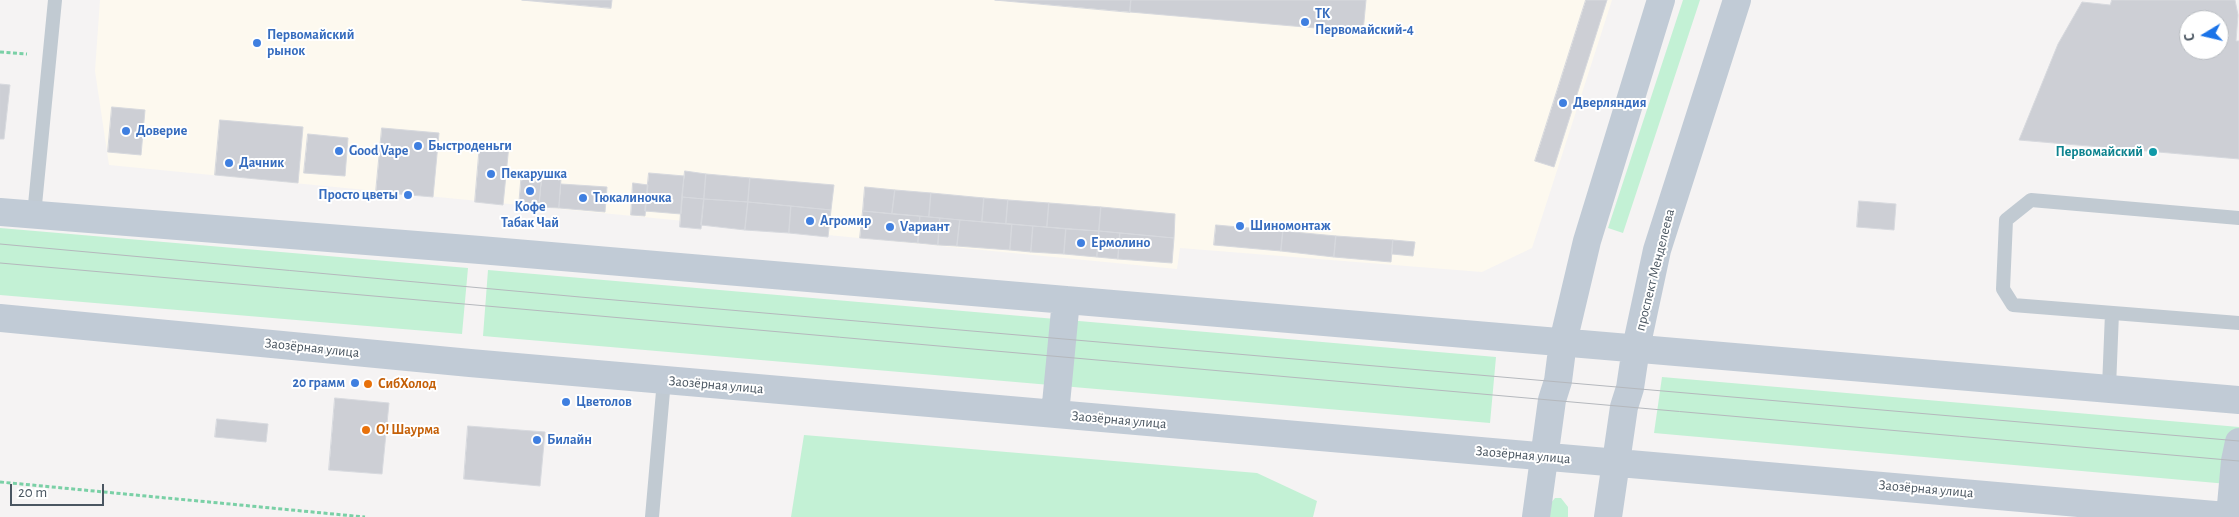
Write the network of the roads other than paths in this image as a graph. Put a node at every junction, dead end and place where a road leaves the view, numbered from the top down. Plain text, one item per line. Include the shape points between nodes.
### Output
1 (55, 0) edge
2 (1661, 0) edge
3 (1737, 0) edge
4 (0, 212) edge
5 (34, 215) junction
6 (2239, 218) edge
7 (1066, 300) junction
8 (2112, 314) junction
9 (0, 318) edge
10 (2239, 324) edge
11 (1564, 342) junction
12 (1636, 348) junction
13 (664, 380) junction
14 (2109, 388) junction
15 (2239, 400) edge
16 (1055, 414) junction
17 (2239, 442) edge
18 (1544, 456) junction
19 (1616, 462) junction
20 (2235, 516) edge
21 (652, 517) edge
22 (1536, 517) edge
23 (1608, 517) edge

1 - 5 lane
2 - 11 main road via 1587,241
3 - 12 main road, проспект Менделеева via 1657,250
4 - 5 main road
5 - 7 main road
6 - 8 lane via 2031,200 2006,220 2003,289 2013,305
7 - 11 main road
7 - 16 main road
8 - 10 lane
8 - 14 lane
9 - 13 main road, Заозёрная улица
11 - 12 main road
11 - 18 main road
12 - 14 main road
12 - 19 main road, проспект Менделеева
13 - 16 main road, Заозёрная улица
13 - 21 lane
14 - 15 main road
16 - 18 main road, Заозёрная улица
17 - 20 main road via 2235,461
18 - 19 main road, Заозёрная улица
18 - 22 main road
19 - 20 main road, Заозёрная улица
19 - 23 main road, проспект Менделеева

